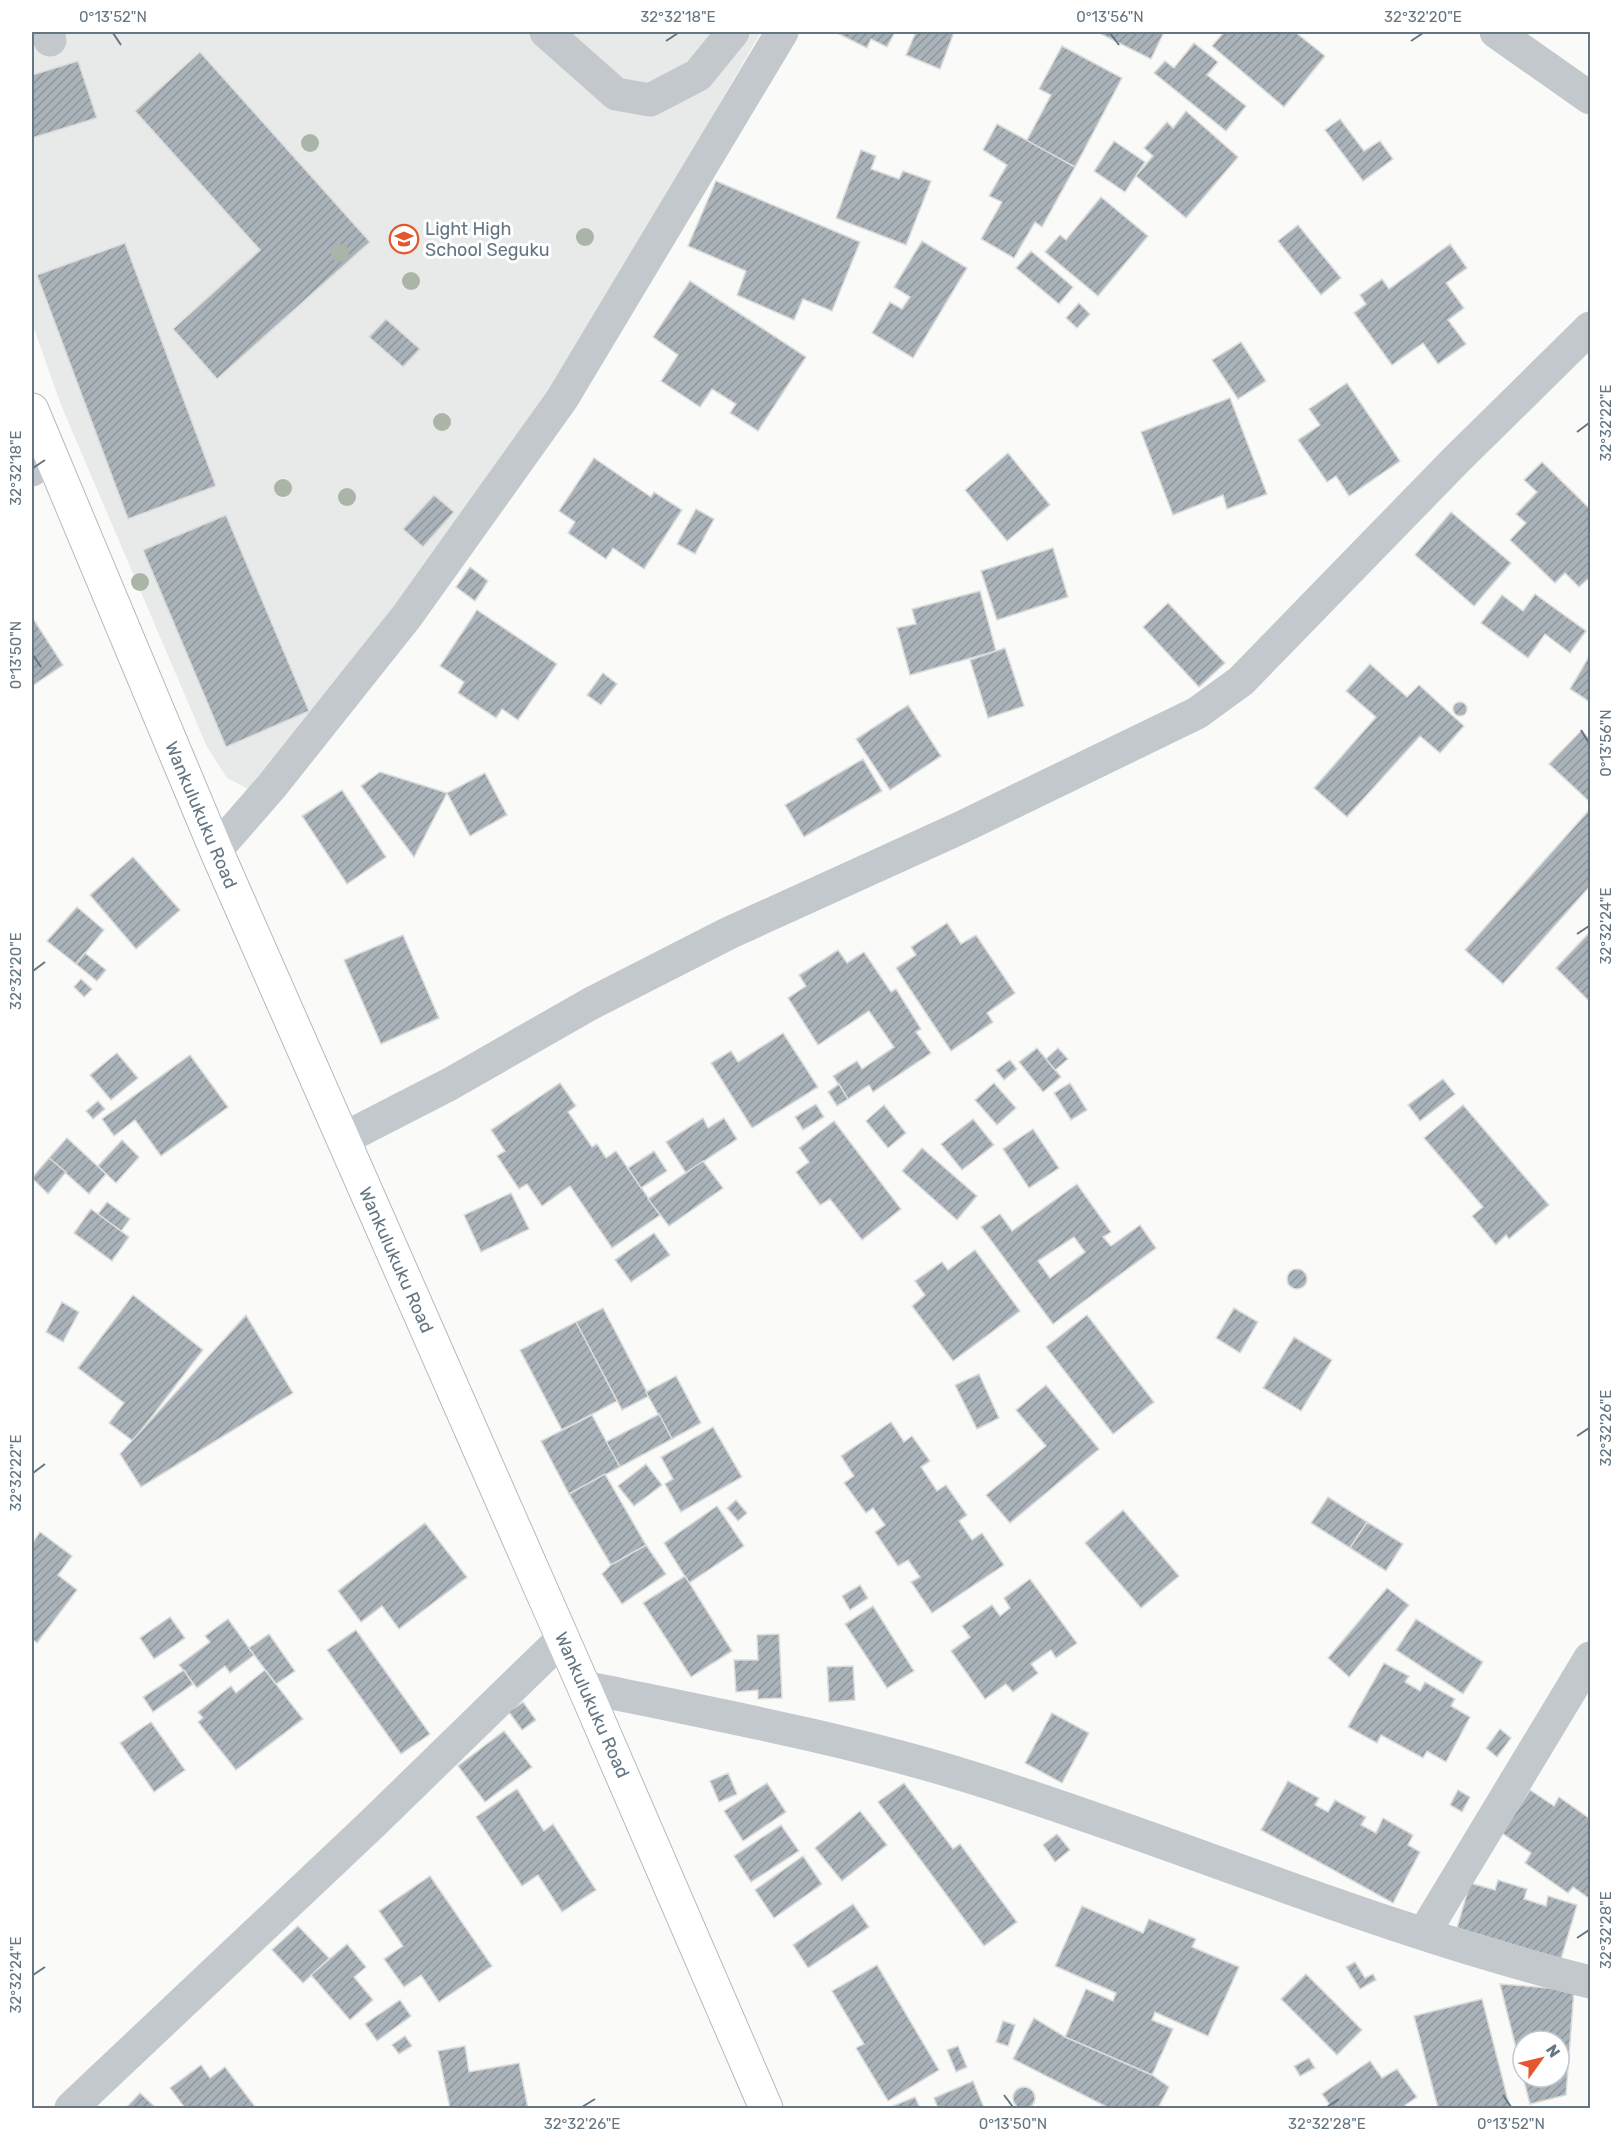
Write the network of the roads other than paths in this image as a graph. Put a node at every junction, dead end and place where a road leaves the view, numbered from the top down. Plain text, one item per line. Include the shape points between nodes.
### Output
1 (546, 32) edge
2 (733, 32) edge
3 (782, 32) edge
4 (1496, 32) edge
5 (1590, 98) edge
6 (1590, 328) edge
7 (32, 410) edge
8 (40, 463) edge
9 (216, 850) junction
10 (343, 1139) junction
11 (563, 1638) junction
12 (1590, 1658) edge
13 (584, 1687) junction
14 (1424, 1933) junction
15 (1590, 1982) edge
16 (71, 2109) edge
17 (766, 2109) edge

1 - 2 street via 616,94 650,99 698,75
3 - 9 street via 562,399 407,616
4 - 5 street
6 - 10 street via 1241,681 1197,713 960,828 719,938
7 - 8 main road, Wankulukuku Road
8 - 9 main road, Wankulukuku Road
9 - 10 main road, Wankulukuku Road
10 - 11 main road, Wankulukuku Road
11 - 13 main road, Wankulukuku Road
11 - 16 street
12 - 14 street
13 - 14 street via 814,1735 969,1777
13 - 17 main road, Wankulukuku Road
14 - 15 street via 1472,1951

